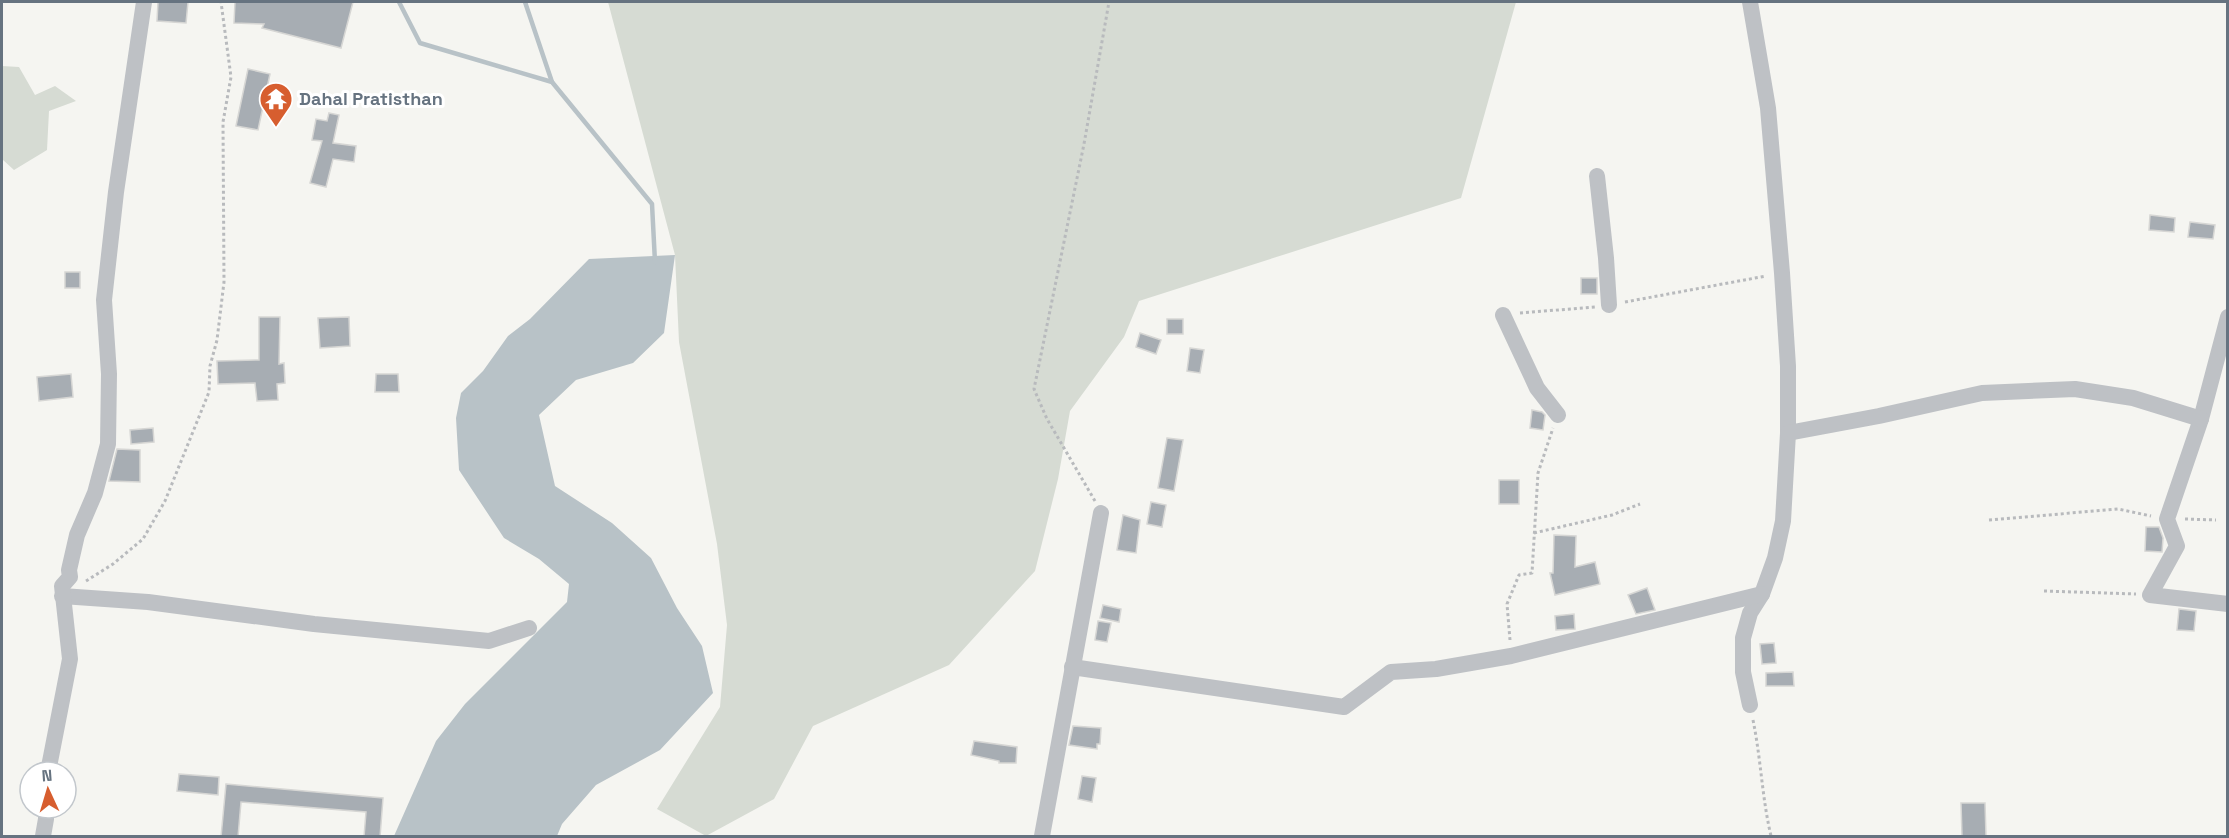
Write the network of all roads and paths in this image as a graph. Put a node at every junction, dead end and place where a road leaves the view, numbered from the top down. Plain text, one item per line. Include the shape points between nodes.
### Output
1 (144, 2) edge
2 (221, 2) edge
3 (1109, 2) edge
4 (1750, 2) edge
5 (1597, 176) dead end
6 (1782, 273) junction
7 (1609, 305) junction
8 (1503, 315) joint
9 (2228, 317) edge
10 (1558, 415) joint
11 (2201, 420) junction
12 (1788, 433) junction
13 (1640, 504) dead end
14 (1101, 513) joint
15 (2167, 519) junction
16 (1989, 520) dead end
17 (2216, 520) dead end
18 (1534, 533) junction
19 (65, 586) junction
20 (2044, 591) dead end
21 (1762, 594) junction
22 (2150, 595) junction
23 (2228, 604) edge
24 (529, 628) dead end
25 (1511, 656) junction
26 (1072, 667) junction
27 (1750, 705) joint
28 (50, 760) edge
29 (46, 820) edge
30 (43, 837) edge
31 (1042, 837) edge
32 (1771, 837) edge

1 - 19 street via 104,300 108,444 95,492 77,534
2 - 19 path via 231,77 224,122 224,282 209,392 165,501 143,539 112,564
3 - 14 path via 1034,389 1047,420
4 - 6 street via 1768,108
5 - 7 street
6 - 7 path
6 - 12 street
7 - 8 path
8 - 10 street via 1537,388
9 - 11 street
10 - 18 path via 1539,473
11 - 12 street via 2133,398 2075,389 1982,393
11 - 15 street
12 - 21 street via 1783,521
13 - 18 path via 1612,515
14 - 26 street
15 - 16 path via 2118,509
15 - 17 path
15 - 22 street via 2177,546
18 - 25 path via 1532,573 1520,575 1507,604
19 - 24 street via 148,602 314,624 489,641
19 - 28 street via 70,659
20 - 22 path
21 - 25 street
21 - 27 street via 1749,613 1743,638 1743,672
22 - 23 street
25 - 26 street via 1391,672 1344,707
26 - 31 street
27 - 32 path
29 - 30 street

